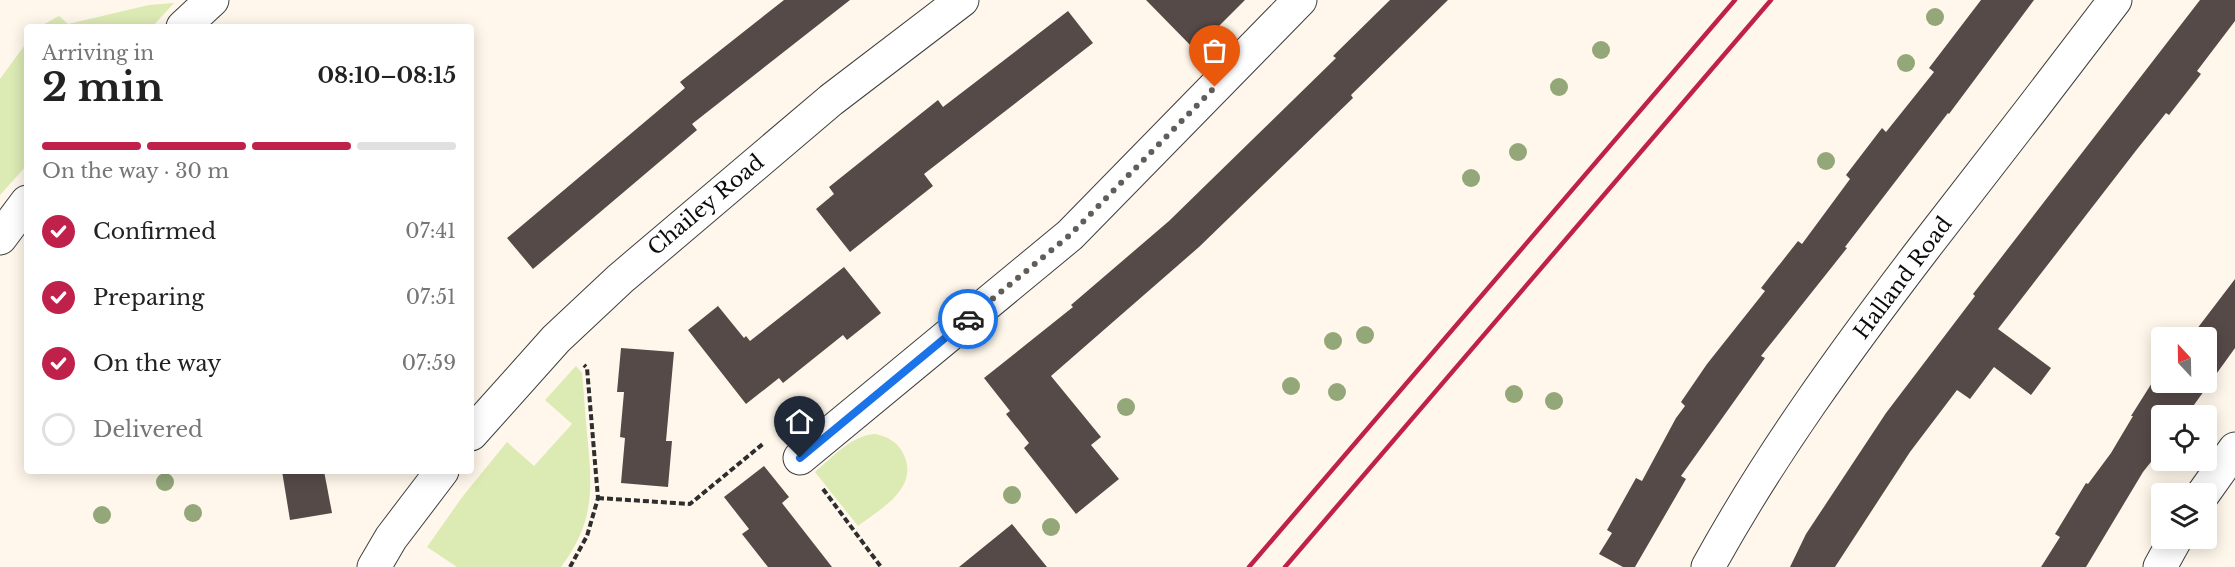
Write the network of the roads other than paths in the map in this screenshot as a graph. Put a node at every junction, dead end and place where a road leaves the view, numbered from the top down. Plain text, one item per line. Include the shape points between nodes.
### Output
1 (212, 0) edge
2 (962, 0) edge
3 (1300, 0) edge
4 (2115, 0) edge
5 (186, 24) edge
6 (24, 206) edge
7 (0, 238) edge
8 (474, 431) edge
9 (2235, 449) edge
10 (800, 458) road end
11 (440, 474) edge
12 (2211, 483) edge
13 (2170, 549) edge
14 (374, 567) edge
15 (1708, 567) edge
16 (2160, 567) edge

1 - 5 street
2 - 8 street, Chailey Road via 831,100 590,306 555,339
3 - 10 street via 1070,235
4 - 15 street, Halland Road via 1787,436
6 - 7 street
9 - 12 street
11 - 14 street
13 - 16 street

